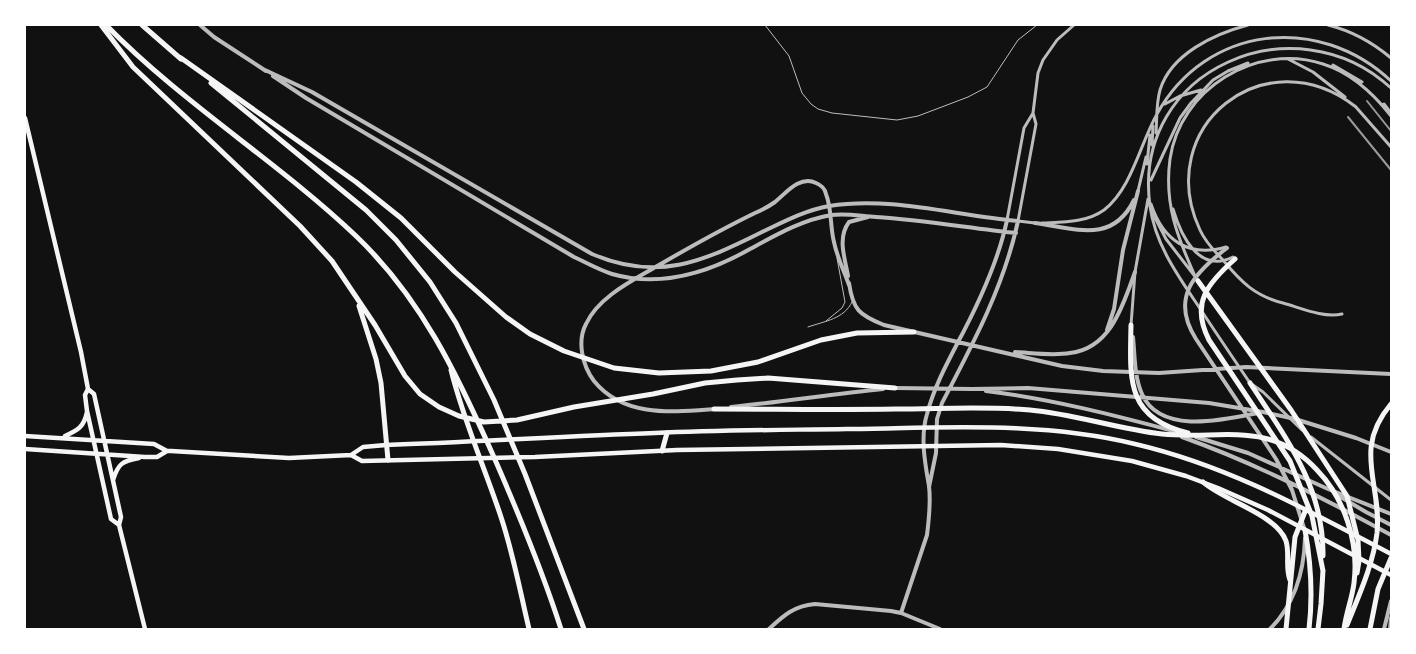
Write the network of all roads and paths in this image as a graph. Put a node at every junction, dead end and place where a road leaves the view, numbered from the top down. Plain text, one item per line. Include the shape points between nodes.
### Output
1 (101, 25) edge
2 (106, 25) edge
3 (142, 25) edge
4 (200, 25) edge
5 (765, 25) edge
6 (1037, 25) edge
7 (1074, 25) edge
8 (1248, 25) edge
9 (1328, 25) edge
10 (1280, 57) junction
11 (180, 58) junction
12 (1391, 58) edge
13 (1216, 61) dead end
14 (265, 70) junction
15 (1391, 80) edge
16 (1190, 82) dead end
17 (1391, 88) edge
18 (1201, 90) junction
19 (1162, 106) junction
20 (1356, 107) junction
21 (1033, 113) junction
22 (1391, 114) edge
23 (25, 118) edge
24 (1153, 123) junction
25 (1156, 135) junction
26 (1148, 144) junction
27 (1391, 147) edge
28 (460, 178) junction
29 (1151, 180) junction
30 (454, 186) junction
31 (1138, 191) junction
32 (1149, 194) junction
33 (1170, 194) junction
34 (828, 206) junction
35 (830, 216) junction
36 (873, 216) junction
37 (1007, 220) junction
38 (1018, 221) junction
39 (1034, 223) junction
40 (1004, 232) junction
41 (1016, 233) junction
42 (834, 242) junction
43 (1226, 248) joint
44 (1234, 258) joint
45 (1135, 272) junction
46 (989, 277) junction
47 (1001, 281) junction
48 (1198, 281) junction
49 (849, 285) junction
50 (358, 301) junction
51 (852, 301) junction
52 (1342, 314) dead end
53 (826, 321) junction
54 (1131, 325) junction
55 (808, 328) dead end
56 (914, 332) junction
57 (1101, 339) junction
58 (1006, 352) junction
59 (448, 357) junction
60 (1391, 374) edge
61 (1250, 383) junction
62 (895, 388) junction
63 (88, 389) junction
64 (972, 389) junction
65 (1391, 404) edge
66 (714, 409) junction
67 (87, 410) junction
68 (1263, 412) junction
69 (1150, 425) junction
70 (925, 428) junction
71 (937, 428) junction
72 (667, 432) junction
73 (1203, 435) junction
74 (25, 436) edge
75 (64, 437) junction
76 (94, 440) junction
77 (104, 440) junction
78 (386, 445) junction
79 (924, 446) junction
80 (936, 446) junction
81 (25, 449) edge
82 (167, 451) junction
83 (662, 451) junction
84 (1391, 452) edge
85 (96, 453) junction
86 (107, 454) junction
87 (351, 455) junction
88 (145, 457) junction
89 (388, 460) junction
90 (113, 480) junction
91 (1203, 482) junction
92 (929, 487) junction
93 (1328, 489) junction
94 (1391, 500) edge
95 (1306, 510) junction
96 (1391, 514) edge
97 (119, 525) junction
98 (1391, 525) edge
99 (1299, 526) junction
100 (1305, 530) junction
101 (1391, 535) edge
102 (1391, 556) edge
103 (1323, 571) junction
104 (1391, 574) edge
105 (1290, 580) junction
106 (1354, 583) junction
107 (1391, 602) edge
108 (901, 614) junction
109 (1391, 618) edge
110 (144, 629) edge
111 (529, 629) edge
112 (561, 629) edge
113 (584, 629) edge
114 (770, 629) edge
115 (940, 629) edge
116 (1270, 629) edge
117 (1286, 629) edge
118 (1309, 629) edge
119 (1318, 629) edge
120 (1344, 629) edge
121 (1370, 629) edge
122 (1384, 629) edge
123 (1390, 629) edge

1 - 50 highway via 133,67 300,226 332,261
2 - 59 highway via 164,78 357,237 411,300
3 - 11 highway
4 - 14 street
5 - 6 lane via 789,56 802,93 811,104 832,113 897,120 918,116 987,87 1018,40
7 - 21 street via 1057,40 1043,60 1038,72
8 - 25 street via 1200,44 1173,68 1160,91
9 - 12 street via 1357,35
10 - 18 street via 1228,71
10 - 20 street via 1313,72
10 - 22 street via 1312,59 1339,68 1362,82
11 - 56 highway via 356,182 401,218 506,317 530,334 564,351 614,368 659,373 711,371 758,362 821,340 857,333
11 - 113 highway via 366,210 424,274 445,304 494,400
13 - 17 street via 1264,43 1308,42 1353,57
14 - 28 street via 312,92
14 - 30 street
15 - 19 street via 1369,62 1340,47 1308,38 1273,38 1241,44 1214,56 1186,78
15 - 26 street via 1353,52 1330,42 1301,36 1245,42 1204,61 1173,90 1153,121
16 - 25 street via 1169,108
18 - 19 street
18 - 29 street via 1180,118
19 - 24 street
20 - 27 street
20 - 52 street via 1327,89 1300,82 1262,84 1245,90 1212,116 1199,137 1188,181 1192,210 1200,231 1242,283 1271,300 1328,315
21 - 37 street via 1024,128
21 - 38 street via 1036,124
22 - 33 street via 1364,86 1324,64 1296,58 1253,63 1219,80 1203,94 1179,127 1170,159
23 - 63 main road
24 - 29 street
24 - 39 street via 1122,188 1103,211 1077,220
25 - 32 street via 1149,163
26 - 31 street
26 - 48 street via 1149,203 1166,239
28 - 30 street
28 - 34 street via 592,254 621,265 645,268 689,263
29 - 45 street
30 - 35 street via 574,257 612,274 641,280 672,279 711,268 795,226
31 - 39 street via 1121,220 1101,230
31 - 57 street via 1123,250 1114,309
32 - 43 street via 1156,218 1173,240 1197,250
32 - 61 street via 1154,227 1173,268
33 - 44 street via 1177,221 1196,253 1218,262
33 - 48 street via 1176,229
34 - 35 street
34 - 37 street via 871,203
34 - 66 street via 826,192 816,182 805,181 794,186 762,210 714,233 621,288 586,323 582,333 586,367 610,397 624,405 651,410
35 - 36 street
35 - 42 street
36 - 40 street
36 - 49 street via 849,222 844,231 842,242
37 - 38 street
37 - 40 street
38 - 39 street
38 - 41 street
40 - 41 street
40 - 46 street
41 - 47 street
42 - 49 street
42 - 53 lane via 845,302
43 - 100 street via 1191,283 1186,303 1187,321 1276,459 1292,490
44 - 103 highway via 1208,285 1202,300 1202,323 1209,340 1290,461 1312,516
45 - 54 street
45 - 57 street via 1114,323
46 - 47 street
46 - 70 street via 938,379
47 - 71 street via 942,402
48 - 106 highway via 1291,410 1347,496 1358,540 1359,561
49 - 51 street
50 - 62 highway via 420,394 439,407 484,422 517,420 705,383 736,380 768,378
50 - 78 highway via 380,377
51 - 53 lane via 842,314
51 - 56 street via 867,318
53 - 55 lane
54 - 68 street via 1137,378 1144,399 1156,412 1172,420 1186,422
54 - 73 highway via 1132,384 1140,405 1151,418 1167,427
56 - 58 street
57 - 58 street via 1070,354
58 - 60 street via 1062,366 1103,371 1159,373 1236,367
59 - 111 highway via 515,566
59 - 112 highway via 531,545
61 - 94 street via 1299,427
61 - 103 highway via 1280,427 1311,486 1321,524
62 - 64 street
62 - 66 street
63 - 67 main road via 85,395
63 - 77 main road via 94,394
64 - 68 street via 1018,388 1164,399
64 - 69 street via 1016,394
65 - 120 highway via 1373,433 1370,452 1378,508 1376,542 1367,574
66 - 73 highway via 1031,410 1146,432
67 - 75 main road via 79,430
67 - 76 main road
68 - 84 street via 1317,425
69 - 93 street via 1248,453
69 - 101 street via 1254,466
70 - 71 main road
70 - 72 main road
70 - 79 street
71 - 80 street
71 - 95 main road via 1027,428 1079,433 1135,444 1221,470
72 - 78 main road
72 - 83 highway
73 - 106 highway via 1240,434 1275,441 1317,470 1345,514 1354,552
74 - 75 main road
75 - 76 main road
76 - 77 main road
76 - 85 main road
77 - 82 main road via 154,444
77 - 86 main road
78 - 87 main road via 363,447
78 - 89 highway
79 - 80 main road
79 - 83 main road
79 - 92 street
80 - 91 main road via 1000,445 1068,450 1132,461
80 - 92 street
81 - 85 main road
82 - 87 main road via 289,458
82 - 88 main road via 156,457
83 - 89 main road
85 - 86 main road
85 - 97 main road via 111,519
86 - 88 main road
86 - 90 main road
87 - 89 main road via 362,461
88 - 90 main road via 124,462
90 - 97 main road via 122,517
91 - 99 main road
91 - 105 highway via 1278,528 1286,542
92 - 108 street via 926,535
93 - 96 street
93 - 98 street
95 - 99 highway
95 - 102 main road
97 - 110 main road
99 - 104 main road
99 - 105 highway
100 - 116 street via 1304,557 1296,588 1287,608
100 - 118 highway via 1312,587
102 - 121 highway via 1378,589
103 - 119 highway
105 - 117 highway
106 - 120 highway
107 - 122 street
108 - 114 street via 878,609 808,604 791,610
108 - 115 street
109 - 123 street

